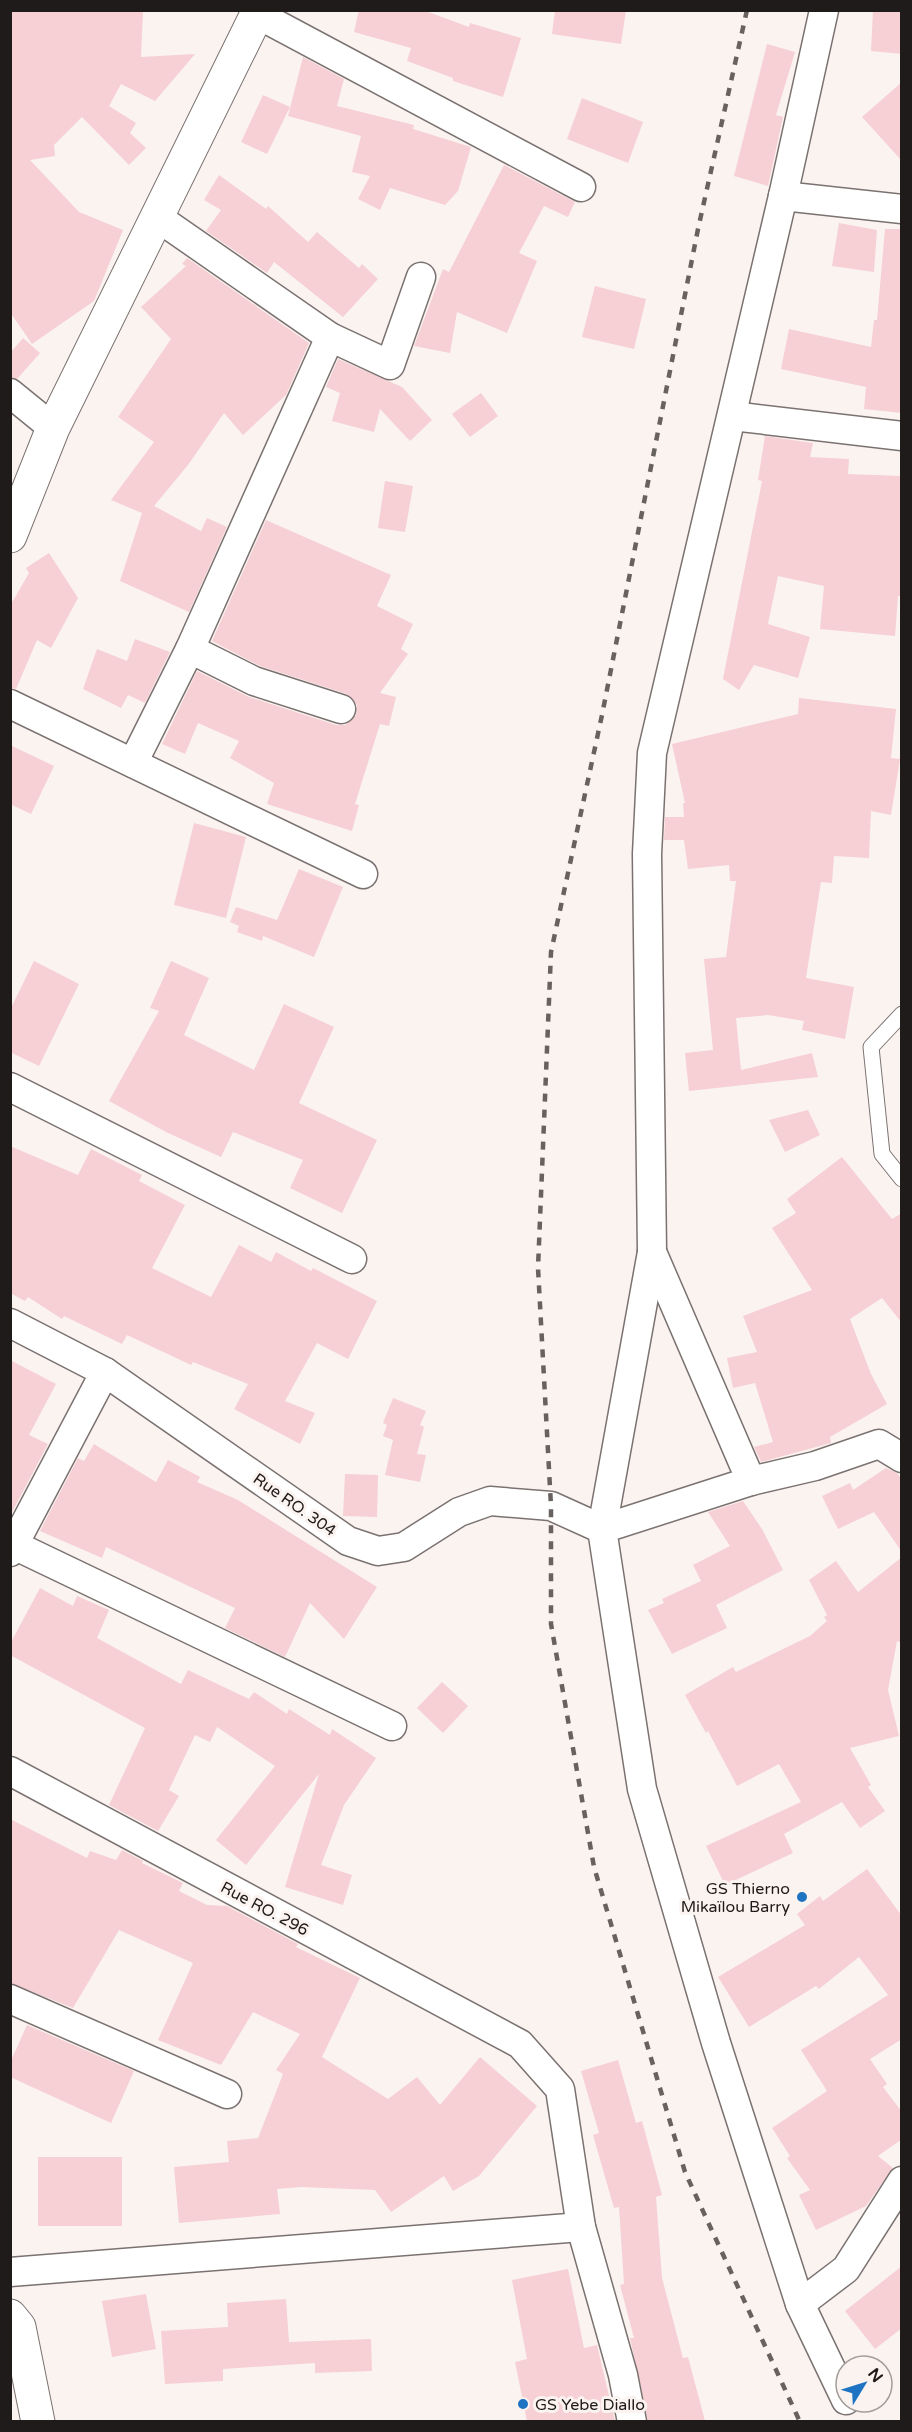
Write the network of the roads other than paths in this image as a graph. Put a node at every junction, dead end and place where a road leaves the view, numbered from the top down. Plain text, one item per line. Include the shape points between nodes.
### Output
1 (824, 10) edge
2 (254, 11) edge
3 (581, 187) dead end
4 (783, 196) junction
5 (902, 209) edge
6 (157, 218) junction
7 (421, 277) dead end
8 (330, 337) junction
9 (10, 393) edge
10 (732, 416) junction
11 (53, 428) junction
12 (902, 435) edge
13 (10, 536) edge
14 (190, 649) junction
15 (10, 704) edge
16 (341, 709) dead end
17 (133, 763) junction
18 (363, 874) dead end
19 (902, 1014) edge
20 (10, 1087) edge
21 (902, 1179) edge
22 (652, 1252) junction
23 (352, 1259) dead end
24 (10, 1323) edge
25 (105, 1372) junction
26 (894, 1444) edge
27 (751, 1481) junction
28 (602, 1528) junction
29 (12, 1549) edge
30 (392, 1726) dead end
31 (10, 1771) edge
32 (10, 1998) edge
33 (227, 2094) dead end
34 (902, 2181) edge
35 (582, 2227) junction
36 (10, 2272) edge
37 (800, 2304) junction
38 (10, 2316) edge
39 (834, 2376) edge
40 (38, 2421) edge
41 (632, 2421) edge

1 - 4 street
2 - 3 street
2 - 6 street
4 - 5 street
4 - 10 street
6 - 8 street
6 - 11 street
7 - 8 street via 390,365
8 - 14 street
9 - 11 street
10 - 12 street
10 - 22 street via 652,753 647,854
11 - 13 street
14 - 16 street via 254,681
14 - 17 street
15 - 17 street
17 - 18 street
19 - 21 lane via 871,1047 882,1154
20 - 23 street
22 - 27 street
22 - 28 street
24 - 25 street, Rue RO. 304
25 - 28 street, Rue RO. 304 via 348,1541 378,1551 404,1547 459,1512 490,1501 551,1506
25 - 29 street
26 - 27 street
27 - 28 street
28 - 37 street via 642,1789 716,2043
29 - 30 street
31 - 35 street, Rue RO. 296 via 520,2044 560,2089
32 - 33 street
34 - 37 street via 846,2270
35 - 36 street
35 - 41 street
37 - 39 street
38 - 40 street via 20,2327

